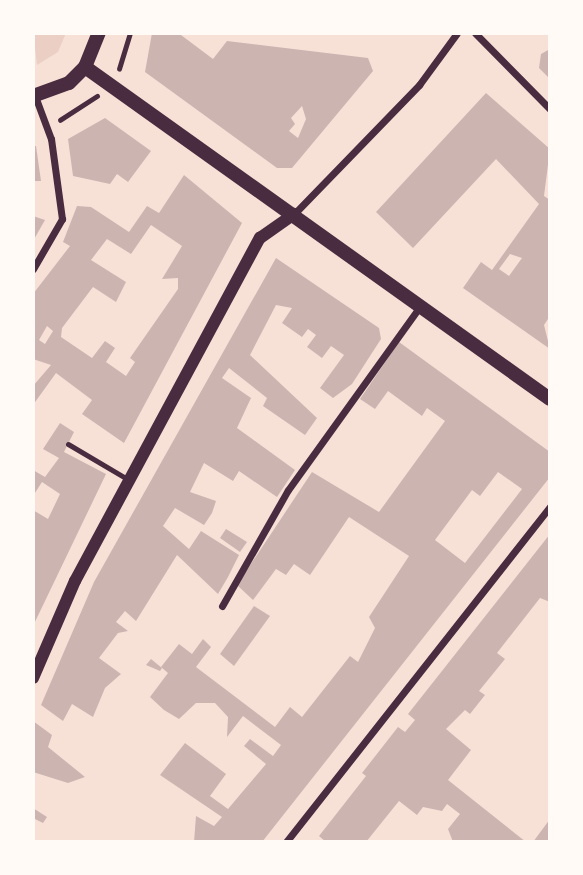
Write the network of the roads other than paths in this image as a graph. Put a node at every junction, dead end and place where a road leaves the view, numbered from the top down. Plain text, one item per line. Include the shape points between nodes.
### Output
1 (99, 33) edge
2 (457, 33) edge
3 (475, 33) edge
4 (86, 67) junction
5 (34, 96) edge
6 (550, 109) edge
7 (294, 214) junction
8 (33, 269) edge
9 (420, 306) junction
10 (550, 400) edge
11 (68, 444) dead end
12 (129, 480) junction
13 (550, 506) edge
14 (222, 606) dead end
15 (34, 675) edge
16 (286, 842) edge

1 - 4 main road
2 - 7 street via 419,85
3 - 6 street
4 - 5 main road via 60,88
4 - 7 main road
5 - 8 street via 51,139 62,219
7 - 9 main road
7 - 12 street via 260,238
9 - 10 main road
9 - 14 street via 259,534
11 - 12 lane
12 - 15 street
13 - 16 street

